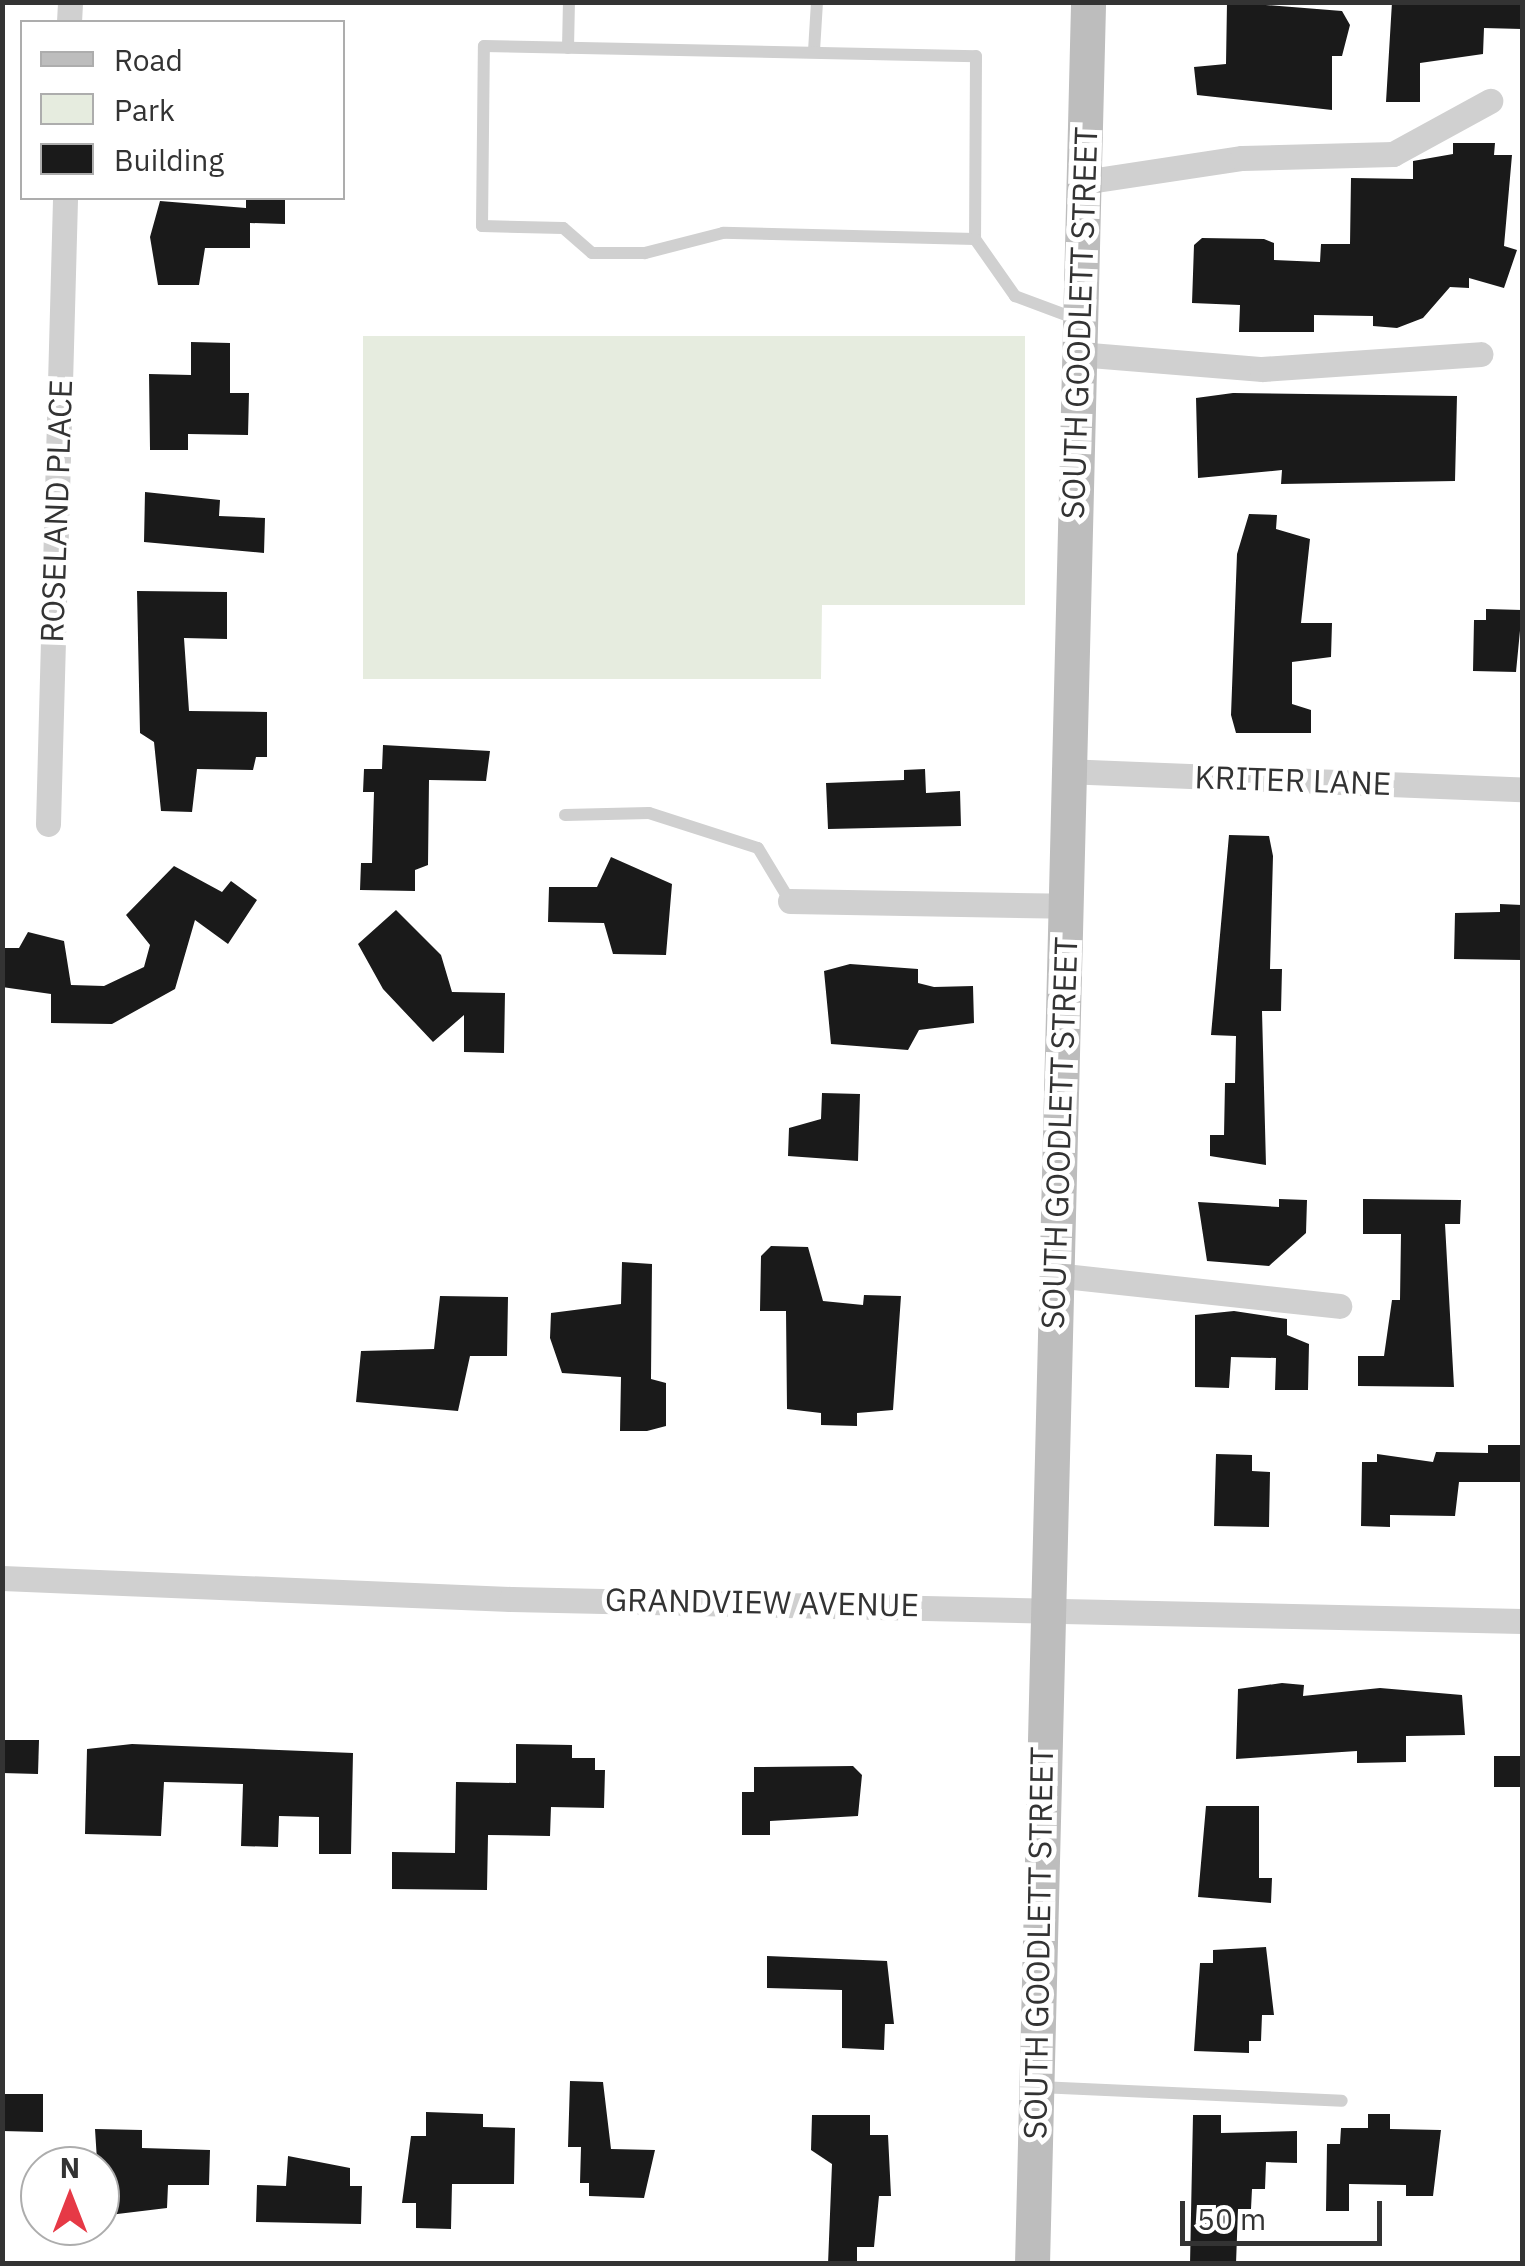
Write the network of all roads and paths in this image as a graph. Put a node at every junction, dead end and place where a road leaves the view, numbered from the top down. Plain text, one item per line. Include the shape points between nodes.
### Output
1 (569, 2) edge
2 (817, 2) edge
3 (1088, 2) edge
4 (568, 48) junction
5 (814, 51) junction
6 (1490, 100) dead end
7 (1083, 182) junction
8 (65, 200) edge
9 (975, 239) junction
10 (1079, 337) junction
11 (1480, 354) dead end
12 (1064, 771) junction
13 (1522, 789) edge
14 (564, 815) dead end
15 (48, 824) dead end
16 (790, 901) joint
17 (1066, 906) junction
18 (1055, 1275) junction
19 (1338, 1306) dead end
20 (2, 1578) edge
21 (1044, 1608) junction
22 (1522, 1621) edge
23 (1036, 2087) junction
24 (1342, 2101) dead end
25 (1032, 2264) edge

1 - 4 lane
2 - 5 lane
3 - 7 main road, SOUTH GOODLETT STREET
4 - 5 lane
4 - 9 lane via 484,46 482,226 563,228 592,253 645,254 723,233
5 - 9 lane via 976,56
6 - 7 street via 1393,154 1242,158
7 - 10 main road, SOUTH GOODLETT STREET
8 - 15 street, ROSELAND PLACE
9 - 10 lane via 1015,296
10 - 11 street via 1262,369
10 - 12 main road, SOUTH GOODLETT STREET
12 - 13 street, KRITER LANE
12 - 17 main road, SOUTH GOODLETT STREET
14 - 16 lane via 649,813 758,848
16 - 17 street
17 - 18 main road, SOUTH GOODLETT STREET
18 - 19 street
18 - 21 main road, SOUTH GOODLETT STREET
20 - 21 street, GRANDVIEW AVENUE
21 - 22 street, GRANDVIEW AVENUE
21 - 23 main road, SOUTH GOODLETT STREET
23 - 24 lane
23 - 25 main road, SOUTH GOODLETT STREET

